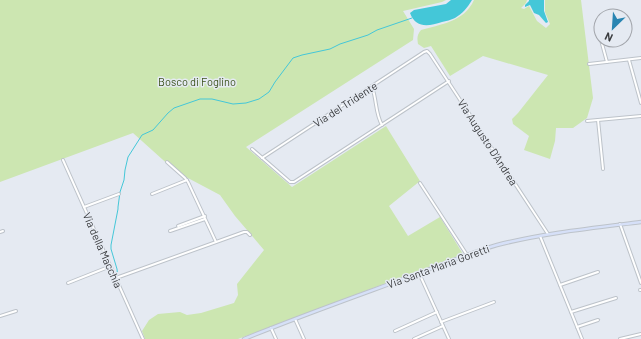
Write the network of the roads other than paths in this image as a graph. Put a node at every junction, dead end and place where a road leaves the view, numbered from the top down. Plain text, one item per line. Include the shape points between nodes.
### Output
1 (603, 48) edge
2 (428, 52) joint
3 (641, 58) edge
4 (629, 60) junction
5 (607, 62) junction
6 (589, 64) dead end
7 (449, 82) junction
8 (372, 87) junction
9 (641, 103) edge
10 (641, 116) edge
11 (587, 120) dead end
12 (598, 120) junction
13 (382, 125) junction
14 (252, 149) dead end
15 (262, 158) junction
16 (63, 160) dead end
17 (167, 162) dead end
18 (603, 169) dead end
19 (187, 180) junction
20 (420, 183) dead end
21 (120, 194) dead end
22 (152, 194) dead end
23 (84, 207) junction
24 (205, 217) junction
25 (641, 222) edge
26 (620, 224) junction
27 (178, 226) dead end
28 (170, 231) dead end
29 (548, 234) junction
30 (250, 235) dead end
31 (540, 236) junction
32 (216, 242) junction
33 (467, 255) junction
34 (110, 266) junction
35 (598, 272) dead end
36 (419, 273) junction
37 (116, 278) junction
38 (68, 283) dead end
39 (641, 283) edge
40 (560, 285) junction
41 (616, 298) dead end
42 (494, 302) dead end
43 (16, 310) dead end
44 (437, 312) junction
45 (571, 312) junction
46 (0, 316) edge
47 (294, 318) junction
48 (598, 320) dead end
49 (441, 322) junction
50 (443, 326) junction
51 (577, 327) junction
52 (271, 328) junction
53 (395, 331) dead end
54 (641, 334) edge
55 (143, 339) edge
56 (244, 339) edge
57 (276, 339) edge
58 (304, 339) edge
59 (414, 339) edge
60 (449, 339) edge
61 (582, 339) edge
62 (620, 339) edge

1 - 5 street
2 - 7 street, Via Augusto D'Andrea
2 - 8 street, Via del Tridente via 424,52
3 - 4 street
4 - 5 street
4 - 9 street
5 - 6 street
7 - 13 street
7 - 29 street, Via Augusto D'Andrea
8 - 13 street via 377,114
8 - 15 street, Via del Tridente
10 - 12 street
11 - 12 street
12 - 18 street
13 - 15 street via 293,182
14 - 15 street
16 - 23 street, Via della Macchia
17 - 19 street
19 - 22 street
19 - 24 street
20 - 33 street
21 - 23 street
23 - 34 street, Via della Macchia
24 - 27 street
24 - 28 street
24 - 32 street
25 - 26 main road, Via Santa Maria Goretti
26 - 29 main road, Via Santa Maria Goretti
26 - 39 street
29 - 31 main road, Via Santa Maria Goretti
30 - 32 street via 244,232
31 - 33 main road, Via Santa Maria Goretti via 496,245
31 - 40 street
32 - 37 street
33 - 36 main road, Via Santa Maria Goretti
34 - 37 street, Via della Macchia
34 - 38 street
35 - 40 street
36 - 44 street
36 - 47 main road, Via Santa Maria Goretti
37 - 55 street, Via della Macchia
40 - 45 street
41 - 45 street
42 - 49 street
43 - 46 street
44 - 49 street
44 - 53 street
45 - 51 street
47 - 52 main road, Via Santa Maria Goretti
47 - 58 street
48 - 51 street
49 - 50 street
50 - 59 street
50 - 60 street
51 - 61 street
52 - 56 main road, Via Santa Maria Goretti
52 - 57 street
54 - 62 street

